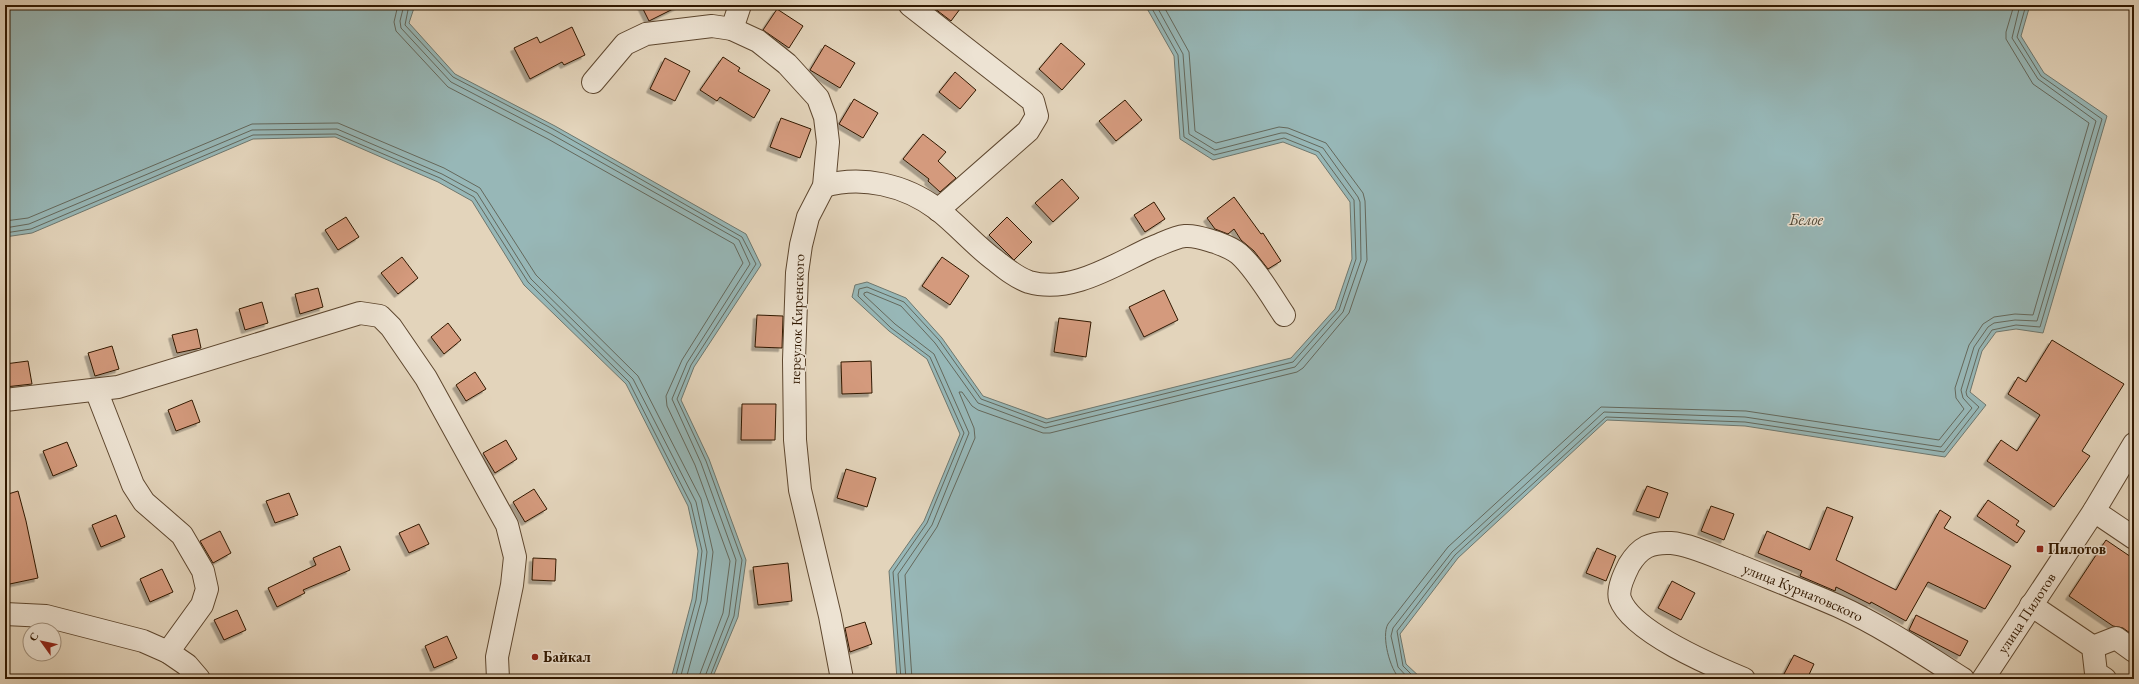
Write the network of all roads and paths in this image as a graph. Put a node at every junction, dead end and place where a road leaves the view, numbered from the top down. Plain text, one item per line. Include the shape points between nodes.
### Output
1 (740, 5) edge
2 (910, 5) edge
3 (732, 29) junction
4 (593, 82) dead end
5 (824, 186) junction
6 (938, 210) junction
7 (1284, 315) dead end
8 (96, 390) junction
9 (5, 400) edge
10 (2134, 444) edge
11 (2094, 511) junction
12 (2134, 538) edge
13 (2031, 605) junction
14 (5, 614) edge
15 (2093, 647) junction
16 (2134, 651) edge
17 (168, 652) junction
18 (199, 679) edge
19 (498, 679) edge
20 (842, 679) edge
21 (1744, 679) edge
22 (1963, 679) edge
23 (1983, 679) edge
24 (2105, 679) edge

1 - 3 street
2 - 6 street via 1033,101 1037,116 1028,131
3 - 4 street, переулок Киренского via 712,26 646,34 625,44
3 - 5 street, переулок Киренского via 758,41 787,64 818,98 825,117 828,142
5 - 6 street via 841,181 866,181 894,187 918,197
5 - 20 street, переулок Киренского via 808,217 797,273 795,440 800,490
6 - 7 street via 1010,272 1028,282 1049,286 1078,281 1169,241 1185,236 1200,237 1226,246 1239,254
8 - 9 street
8 - 17 street via 133,485 144,502 168,520 182,535 203,572 207,589 202,605
8 - 19 street via 118,387 360,313 380,316 391,327 426,378 507,525 515,557 512,585 497,657
10 - 11 street, улица Пилотов
11 - 12 street
11 - 13 street, улица Пилотов
13 - 15 street
13 - 23 street, улица Пилотов
14 - 17 street via 53,618 143,641
15 - 16 street via 2116,638
15 - 24 street via 2096,673
17 - 18 street via 187,665
21 - 22 street, улица Курнатовского via 1708,664 1672,644 1628,613 1619,597 1623,575 1635,555 1648,544 1672,543 1701,551 1839,606 1891,634

